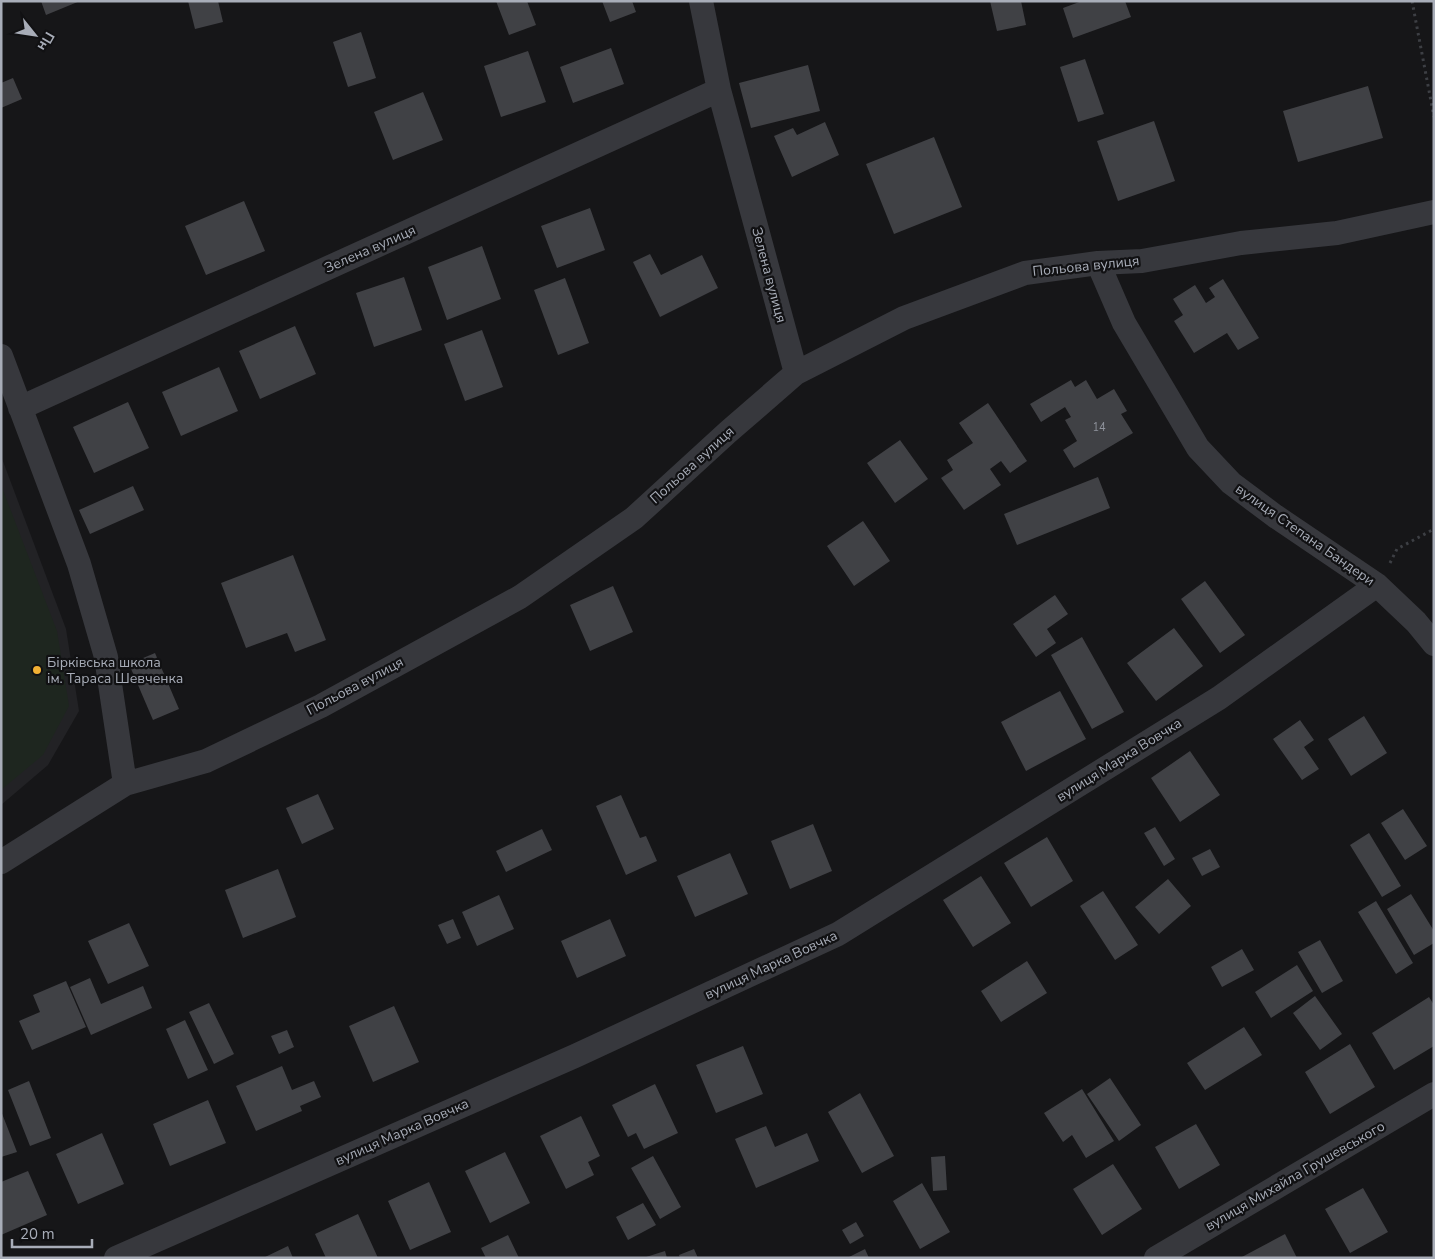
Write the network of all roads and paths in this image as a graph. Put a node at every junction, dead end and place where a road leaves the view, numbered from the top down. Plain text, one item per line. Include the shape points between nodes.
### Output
1 (700, 1) edge
2 (1412, 1) edge
3 (719, 90) junction
4 (1434, 117) edge
5 (1434, 212) edge
6 (1098, 263) junction
7 (1, 356) edge
8 (796, 374) junction
9 (20, 408) junction
10 (1434, 529) edge
11 (1377, 585) junction
12 (1434, 644) edge
13 (125, 784) junction
14 (1, 862) edge
15 (1434, 1094) edge
16 (116, 1258) edge
17 (1156, 1258) edge

1 - 3 street, Зелена вулиця
2 - 4 path
3 - 8 street, Зелена вулиця
3 - 9 street, Зелена вулиця
5 - 6 street, Польова вулиця via 1337,233 1241,243 1142,261
6 - 8 street, Польова вулиця via 1025,273 904,318
6 - 11 street, вулиця Степана Бандери via 1124,323 1198,448 1231,483 1274,516
7 - 9 street
8 - 13 street, Польова вулиця via 634,518 520,597 321,706 206,762
9 - 13 street via 79,564 106,657
10 - 11 path via 1397,549
11 - 12 street, вулиця Степана Бандери
11 - 16 street, вулиця Марка Вовчка via 1220,698 838,934 575,1056
13 - 14 street, Польова вулиця
15 - 17 street, вулиця Михайла Грушевського

